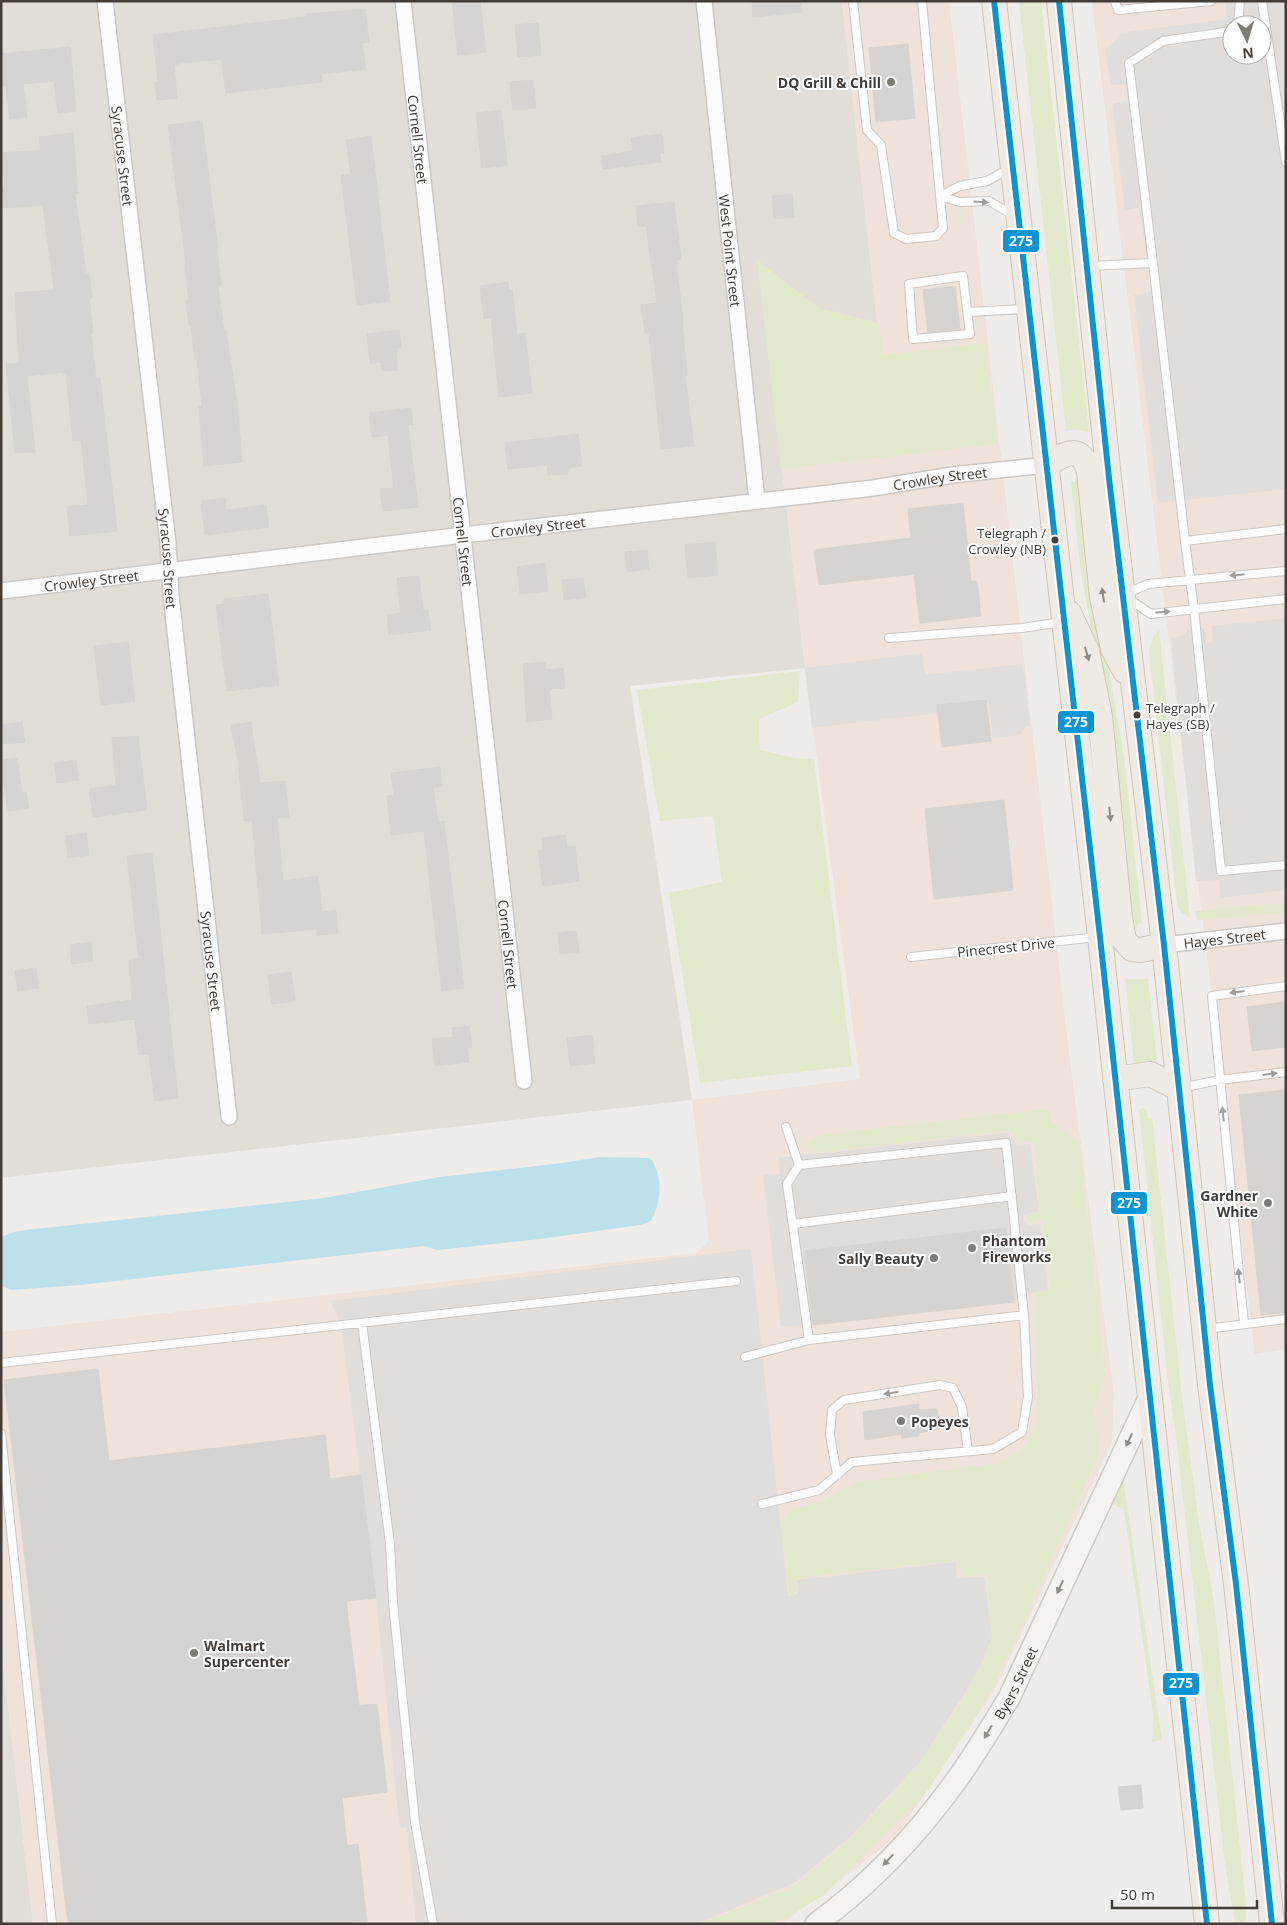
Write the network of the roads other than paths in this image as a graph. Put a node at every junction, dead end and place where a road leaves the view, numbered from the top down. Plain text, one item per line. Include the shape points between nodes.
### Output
1 (105, 1) edge
2 (403, 1) edge
3 (704, 1) edge
4 (853, 1) edge
5 (922, 1) edge
6 (994, 1) edge
7 (1058, 1) edge
8 (1115, 1) edge
9 (1211, 1) edge
10 (1240, 1) edge
11 (1262, 1) edge
12 (1239, 15) edge
13 (1222, 32) edge
14 (1286, 162) edge
15 (1013, 167) junction
16 (940, 196) junction
17 (1019, 218) junction
18 (1154, 264) junction
19 (1086, 266) junction
20 (1029, 308) junction
21 (968, 312) junction
22 (1046, 465) junction
23 (757, 500) junction
24 (1286, 528) edge
25 (463, 534) junction
26 (1185, 541) junction
27 (170, 570) junction
28 (1286, 571) edge
29 (1189, 580) junction
30 (1, 591) edge
31 (1060, 593) junction
32 (1123, 595) junction
33 (1286, 598) edge
34 (1194, 609) junction
35 (1064, 622) junction
36 (888, 638) dead end
37 (1134, 691) junction
38 (1286, 865) edge
39 (1286, 931) edge
40 (1100, 937) junction
41 (1164, 945) junction
42 (911, 957) dead end
43 (1286, 986) edge
44 (1286, 1072) edge
45 (1115, 1078) junction
46 (1219, 1080) junction
47 (524, 1081) dead end
48 (1178, 1088) junction
49 (229, 1117) dead end
50 (786, 1127) dead end
51 (799, 1165) junction
52 (1012, 1196) junction
53 (793, 1224) junction
54 (736, 1281) dead end
55 (1024, 1315) junction
56 (1286, 1319) edge
57 (362, 1323) junction
58 (1244, 1324) junction
59 (1204, 1329) junction
60 (810, 1340) junction
61 (745, 1357) dead end
62 (1, 1363) edge
63 (1150, 1396) junction
64 (1, 1434) edge
65 (968, 1451) junction
66 (837, 1474) junction
67 (762, 1504) dead end
68 (52, 1924) edge
69 (433, 1924) edge
70 (816, 1924) edge
71 (1207, 1924) edge
72 (1272, 1924) edge

1 - 27 street, Syracuse Street
2 - 25 street, Cornell Street
3 - 23 street, West Point Street
4 - 16 lane via 867,130 881,145 894,233 906,239 936,236 943,228
5 - 16 lane
6 - 15 main road
7 - 19 main road
8 - 9 lane via 1118,10
10 - 12 lane
11 - 14 lane
13 - 18 lane via 1163,41 1129,63
15 - 16 lane via 987,181 960,186
15 - 17 main road
16 -> 17 lane via 960,202 989,201
17 - 20 main road
18 - 19 lane
18 - 26 lane
19 - 32 main road
20 - 21 lane
20 - 22 main road
21 - 21 lane via 970,334 913,339 909,284 963,276
22 - 23 street, Crowley Street
22 - 31 main road
37 -> 22 main road via 1113,649 1102,597 1085,459 1081,454 1061,456
23 - 25 street, Crowley Street
24 - 26 lane
25 - 27 street, Crowley Street
25 - 47 street, Cornell Street
26 - 29 lane
27 - 30 street, Crowley Street
27 - 49 street, Syracuse Street
28 -> 29 lane
29 - 32 lane via 1148,584
29 - 34 lane
31 - 35 main road
31 -> 41 main road via 1087,651 1100,716 1124,940 1132,949
32 -> 34 lane via 1151,614
32 - 37 main road
33 - 34 lane
34 - 38 lane via 1221,871
35 - 36 lane
35 - 40 main road
37 - 41 main road
39 - 41 street, Hayes Street
40 - 42 lane, Pinecrest Drive
40 - 45 main road
41 - 48 main road
43 -> 46 lane via 1212,996
46 -> 44 lane
45 - 48 main road via 1150,1074
45 - 63 main road
46 - 48 lane
58 -> 46 lane
48 - 59 main road
50 - 51 lane
51 - 52 lane via 1006,1143
51 - 53 lane via 787,1184
52 - 53 lane
52 - 55 lane
53 - 60 lane
54 - 57 lane
55 - 60 lane
55 - 65 lane via 1028,1396 1022,1432 992,1449
56 - 58 lane
57 - 62 lane
57 - 69 lane via 390,1544 415,1822
58 - 59 lane
59 - 72 main road via 1236,1584
60 - 61 lane
63 -> 70 street, Byers Street via 1009,1698 983,1740 953,1786 890,1859
63 - 71 main road
64 - 68 lane
65 - 66 lane via 852,1462
65 -> 66 lane via 962,1407 953,1388 940,1385 844,1400 832,1410 830,1435
66 - 67 lane via 819,1490

